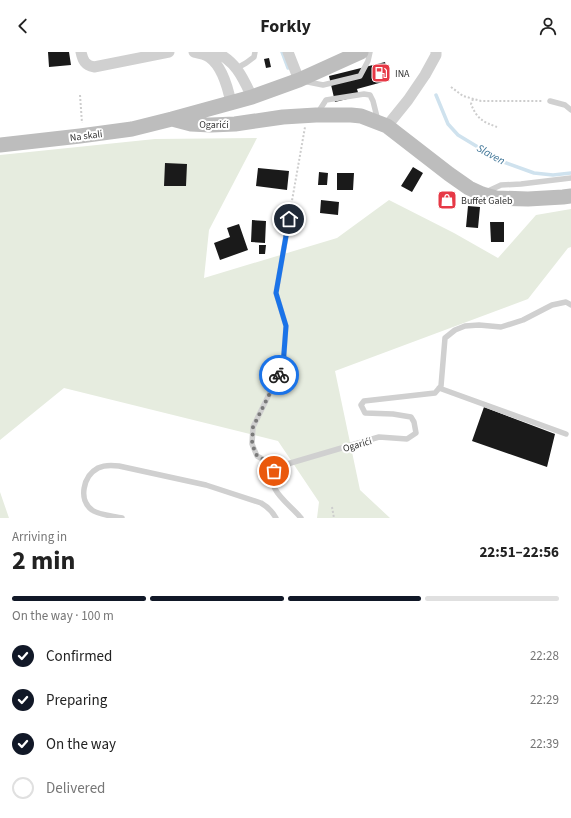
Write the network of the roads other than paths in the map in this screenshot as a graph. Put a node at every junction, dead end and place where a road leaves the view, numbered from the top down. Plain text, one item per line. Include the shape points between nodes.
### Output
1 (81, 52) edge
2 (169, 52) edge
3 (194, 52) edge
4 (215, 52) edge
5 (255, 52) edge
6 (288, 52) edge
7 (361, 52) edge
8 (370, 52) edge
9 (436, 52) edge
10 (146, 54) edge
11 (237, 68) junction
12 (299, 80) junction
13 (252, 97) junction
14 (550, 101) road end
15 (231, 103) junction
16 (571, 110) edge
17 (311, 116) junction
18 (172, 119) junction
19 (383, 124) junction
20 (0, 145) edge
21 (571, 178) edge
22 (482, 194) junction
23 (571, 196) edge
24 (289, 219) road end
25 (571, 305) edge
26 (439, 388) junction
27 (566, 434) dead end
28 (277, 467) junction
29 (122, 518) edge
30 (276, 518) edge
31 (301, 518) edge

1 - 10 street via 84,62 94,67
2 - 10 street
3 - 15 street via 209,57 218,65 228,87
4 - 11 street
5 - 11 lane via 254,57
6 - 12 street
7 - 12 street, Ogarići
8 - 12 lane via 360,76 323,85
9 - 19 street via 425,75 408,100
11 - 13 street
12 - 13 street, Ogarići
13 - 15 street, Ogarići
14 - 16 lane via 565,105
15 - 18 street, Ogarići
17 - 18 street, Ogarići via 211,125 191,124
17 - 19 street, Ogarići via 361,116
17 - 19 lane via 326,100 364,94 370,95
18 - 20 street, Na skali via 124,130
19 - 22 street, Ogarići via 468,188
21 - 22 lane via 501,185
22 - 23 street, Ogarići via 496,198 528,199
24 - 28 lane via 276,293 286,326 283,366 253,427 252,444 257,456
25 - 26 lane via 566,302 552,305 523,320 501,327 479,325 455,330 446,338
26 - 27 lane
26 - 28 lane, Ogarići via 435,393 364,401 361,405 365,413 411,417 416,433 407,439 379,437
28 - 31 lane via 272,482 274,488
29 - 30 lane via 93,511 84,498 87,478 98,468 119,466 206,485 262,503

